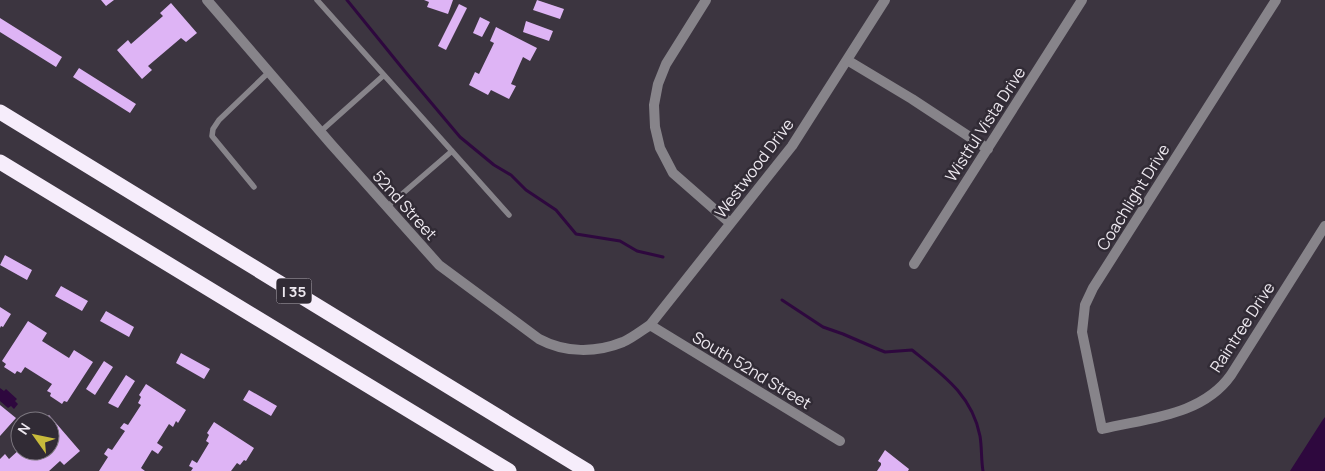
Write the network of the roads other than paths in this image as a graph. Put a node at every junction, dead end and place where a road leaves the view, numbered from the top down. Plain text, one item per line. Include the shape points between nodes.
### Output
1 (207, 0) edge
2 (317, 0) edge
3 (706, 0) edge
4 (884, 0) edge
5 (1082, 0) edge
6 (1276, 0) edge
7 (847, 60) junction
8 (269, 72) junction
9 (384, 76) junction
10 (0, 112) edge
11 (320, 132) junction
12 (988, 149) junction
13 (452, 152) junction
14 (0, 162) edge
15 (254, 187) dead end
16 (387, 207) junction
17 (508, 215) dead end
18 (730, 223) junction
19 (1325, 226) edge
20 (914, 264) dead end
21 (650, 325) junction
22 (628, 339) joint
23 (1102, 428) joint
24 (840, 441) dead end
25 (509, 471) edge
26 (587, 471) edge

1 - 8 street, 52nd Street
2 - 9 lane
3 - 18 street via 666,64 654,105 655,127 660,148 673,173
4 - 7 street, Westwood Drive
5 - 12 street, Wistful Vista Drive
6 - 23 street, Coachlight Drive via 1085,305 1082,332
7 - 12 street
7 - 18 street, Westwood Drive via 792,146
8 - 11 street, 52nd Street
8 - 15 lane via 219,120 212,136
9 - 11 lane
9 - 13 lane
10 - 26 highway, I 35
11 - 16 street, 52nd Street
12 - 20 street, Wistful Vista Drive
13 - 16 lane
13 - 17 lane
14 - 25 highway, I 35
16 - 22 street, 52nd Street via 439,265 539,339 550,345 581,350 599,349
18 - 21 street, Westwood Drive
19 - 23 street, Raintree Drive via 1218,391 1185,409
21 - 22 street, Westwood Drive
21 - 24 street, South 52nd Street

